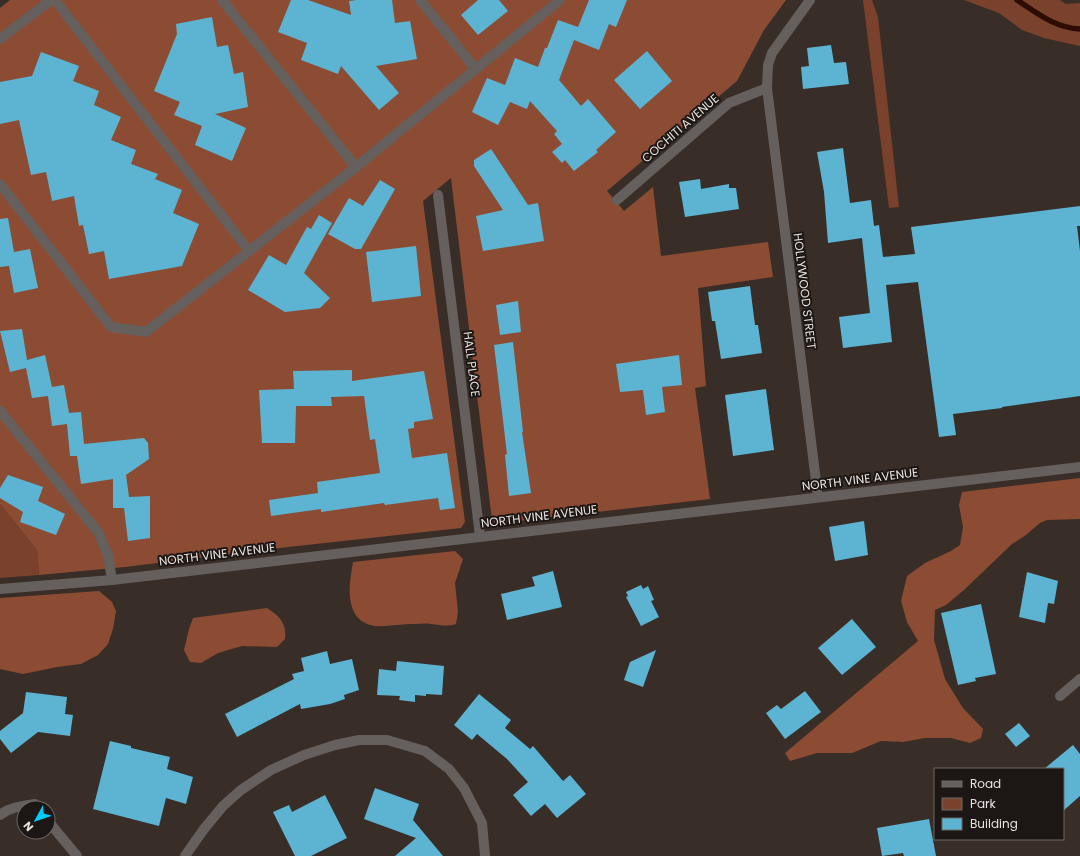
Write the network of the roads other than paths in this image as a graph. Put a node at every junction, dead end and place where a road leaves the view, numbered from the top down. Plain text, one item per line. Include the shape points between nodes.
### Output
1 (51, 0) edge
2 (55, 0) edge
3 (222, 0) edge
4 (420, 0) edge
5 (560, 0) edge
6 (810, 0) edge
7 (0, 39) edge
8 (475, 68) junction
9 (767, 88) junction
10 (356, 167) junction
11 (0, 184) edge
12 (438, 195) dead end
13 (617, 200) dead end
14 (249, 251) junction
15 (0, 411) edge
16 (1080, 467) edge
17 (818, 497) junction
18 (480, 536) junction
19 (112, 580) junction
20 (0, 589) edge
21 (1080, 679) edge
22 (1060, 696) dead end
23 (16, 806) edge
24 (0, 815) edge
25 (56, 831) edge
26 (77, 856) edge
27 (185, 856) edge
28 (485, 856) edge

1 - 7 street
2 - 14 street
3 - 10 street
4 - 8 street
5 - 8 street
6 - 9 street, HOLLYWOOD STREET via 772,53 768,65
8 - 10 street
9 - 13 street, COCHITI AVENUE via 730,103
9 - 17 street, HOLLYWOOD STREET
10 - 14 street
11 - 14 street via 111,327 146,332
12 - 18 street, HALL PLACE
15 - 19 street via 98,532 108,555
16 - 17 street, NORTH VINE AVENUE
17 - 18 street, NORTH VINE AVENUE
18 - 19 street, NORTH VINE AVENUE
19 - 20 street, NORTH VINE AVENUE
21 - 22 street
23 - 24 street
25 - 26 street
27 - 28 street via 223,806 240,790 272,770 304,755 335,745 359,740 387,740 425,751 449,769 464,788 482,823

